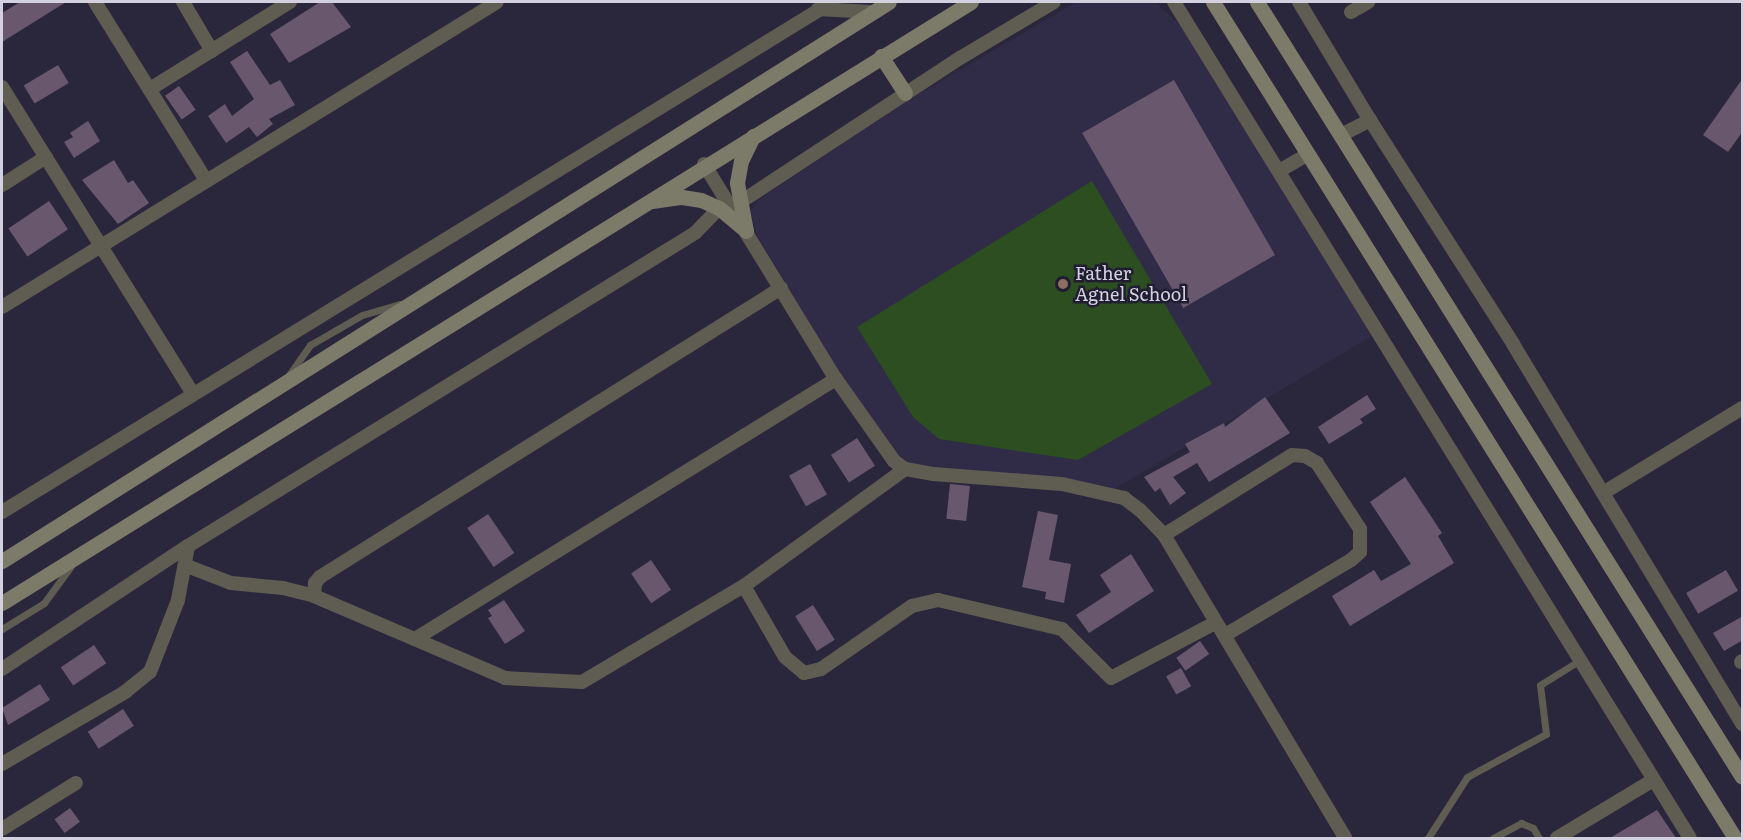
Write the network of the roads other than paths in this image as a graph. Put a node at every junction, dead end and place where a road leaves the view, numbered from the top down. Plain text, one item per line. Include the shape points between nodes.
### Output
1 (95, 2) edge
2 (183, 2) edge
3 (290, 2) edge
4 (497, 2) edge
5 (832, 2) edge
6 (889, 2) edge
7 (970, 2) edge
8 (1054, 2) edge
9 (1174, 2) edge
10 (1213, 2) edge
11 (1257, 2) edge
12 (1299, 2) edge
13 (1368, 2) edge
14 (818, 9) junction
15 (872, 12) junction
16 (1351, 12) dead end
17 (212, 51) junction
18 (881, 56) junction
19 (2, 87) edge
20 (150, 90) junction
21 (905, 93) junction
22 (1370, 120) junction
23 (765, 127) junction
24 (1341, 135) junction
25 (1308, 154) junction
26 (46, 157) junction
27 (704, 164) junction
28 (1279, 171) junction
29 (207, 180) junction
30 (2, 185) edge
31 (642, 203) junction
32 (739, 203) junction
33 (719, 208) junction
34 (746, 231) junction
35 (101, 246) junction
36 (781, 288) junction
37 (2, 307) edge
38 (836, 379) junction
39 (192, 392) junction
40 (1743, 408) edge
41 (905, 469) junction
42 (1603, 493) junction
43 (2, 512) edge
44 (1164, 535) junction
45 (188, 546) junction
46 (80, 554) junction
47 (2, 561) edge
48 (187, 566) junction
49 (744, 586) junction
50 (314, 596) junction
51 (2, 603) edge
52 (1215, 623) junction
53 (2, 629) edge
54 (1225, 635) junction
55 (416, 639) junction
56 (1580, 660) junction
57 (2, 669) edge
58 (1743, 724) edge
59 (2, 764) edge
60 (1743, 777) edge
61 (1653, 780) junction
62 (76, 783) dead end
63 (2, 830) edge
64 (1346, 838) edge
65 (1428, 838) edge
66 (1493, 838) edge
67 (1539, 838) edge
68 (1557, 838) edge
69 (1690, 838) edge
70 (1735, 838) edge

1 - 20 street
2 - 17 street
3 - 17 street
4 - 29 street
5 - 14 street
6 - 15 street
7 - 18 street
8 - 21 street
9 - 28 street
10 - 25 street
11 - 24 street
12 - 22 street
13 - 16 street
14 - 15 street
14 - 39 street
15 - 47 street
17 - 20 street
18 - 21 street
18 - 23 street
19 - 26 street
20 - 29 street
21 - 32 street
22 - 24 street
22 - 42 street
23 - 27 street
23 - 32 street via 750,138 741,160
24 - 60 street
25 - 28 street
25 - 70 street
26 - 30 street
26 - 35 street
27 - 31 street
27 - 34 street
28 - 56 street
29 - 35 street
31 - 33 street via 682,197
31 - 46 street
32 - 34 street
33 - 34 street
33 - 45 street via 688,237
34 - 36 street
35 - 37 street
35 - 39 street
36 - 38 street
36 - 50 street via 320,577
38 - 41 street via 881,445
38 - 55 street
39 - 43 street
40 - 42 street
41 - 44 street via 1062,484 1124,498
41 - 49 street
42 - 58 street
44 - 52 street
44 - 54 street via 1292,455 1317,462 1360,529 1360,552 1351,560
45 - 48 street
45 - 57 street
46 - 51 street
46 - 53 lane via 44,603
48 - 50 street via 231,583 283,588
48 - 59 street via 175,610 150,672 115,698
49 - 52 street via 785,657 804,673 821,669 912,606 938,600 1062,629 1111,678
49 - 55 street via 582,682 505,678
50 - 55 street
52 - 54 street
54 - 64 street
56 - 61 street
56 - 65 lane via 1540,685 1546,734 1467,777
61 - 68 street
61 - 69 street
62 - 63 street
66 - 67 lane via 1521,823 1533,828

